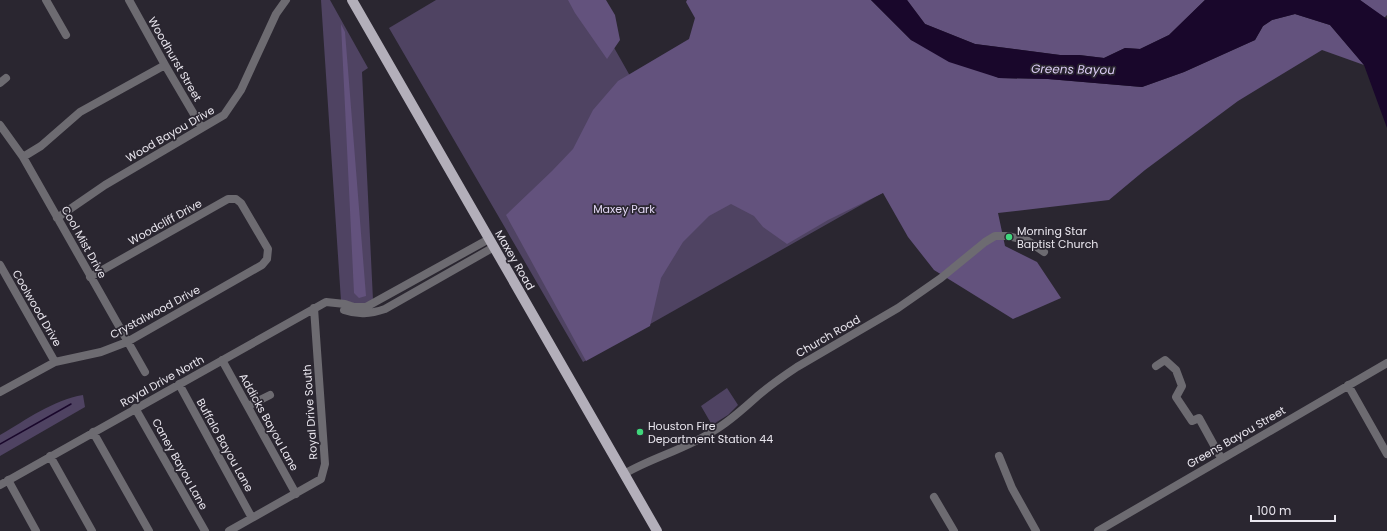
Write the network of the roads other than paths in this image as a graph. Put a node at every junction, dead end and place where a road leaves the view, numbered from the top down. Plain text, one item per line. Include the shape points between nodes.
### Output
1 (46, 0) edge
2 (129, 0) edge
3 (286, 0) edge
4 (352, 0) edge
5 (66, 35) dead end
6 (165, 65) junction
7 (0, 125) edge
8 (202, 128) junction
9 (23, 157) junction
10 (248, 213) joint
11 (58, 218) junction
12 (492, 243) junction
13 (1044, 252) dead end
14 (0, 265) edge
15 (431, 271) junction
16 (90, 276) junction
17 (436, 280) junction
18 (337, 304) junction
19 (314, 308) junction
20 (127, 342) junction
21 (222, 360) junction
22 (55, 362) junction
23 (1387, 363) edge
24 (1156, 366) dead end
25 (145, 372) dead end
26 (179, 384) junction
27 (1348, 386) junction
28 (0, 392) edge
29 (270, 395) dead end
30 (248, 406) junction
31 (135, 408) junction
32 (93, 432) junction
33 (1387, 454) edge
34 (50, 456) junction
35 (999, 456) dead end
36 (1221, 458) junction
37 (624, 474) junction
38 (8, 480) junction
39 (0, 485) edge
40 (296, 494) junction
41 (934, 497) dead end
42 (252, 518) junction
43 (36, 531) edge
44 (92, 531) edge
45 (149, 531) edge
46 (205, 531) edge
47 (228, 531) edge
48 (657, 531) edge
49 (954, 531) edge
50 (1036, 531) edge
51 (1098, 531) edge

1 - 5 street
2 - 6 street, Woodhurst Street
3 - 8 street, Wood Bayou Drive via 276,14 241,90 224,114
4 - 12 main road, Maxey Road
6 - 8 street, Woodhurst Street
6 - 9 street via 80,112
7 - 9 street, Cool Mist Drive
8 - 11 street, Wood Bayou Drive via 105,185
9 - 11 street, Cool Mist Drive
10 - 16 street, Woodcliff Drive via 242,203 236,199 228,199
10 - 20 street, Crystalwood Drive via 268,249 267,259 262,265
11 - 16 street, Cool Mist Drive
12 - 15 street, Royal Drive North
12 - 17 street
12 - 37 main road, Maxey Road
13 - 37 street, Church Road via 1028,241 995,236 898,308 797,366 716,430
14 - 22 street, Coolwood Drive
15 - 17 street
15 - 18 street, Royal Drive North via 366,307
16 - 20 street, Cool Mist Drive
17 - 18 street via 374,313 357,314 342,309
18 - 19 street, Royal Drive North via 326,302
19 - 21 street, Royal Drive North
19 - 40 street, Royal Drive South via 325,464 321,479
20 - 22 street, Crystalwood Drive via 101,352
20 - 25 street, Cool Mist Drive
21 - 26 street, Royal Drive North
21 - 30 street, Addicks Bayou Lane
22 - 28 street, Crystalwood Drive
23 - 27 street, Greens Bayou Street
24 - 36 street via 1165,360 1176,370 1182,386 1176,397 1192,421 1199,418
26 - 31 street, Royal Drive North
26 - 42 street, Buffalo Bayou Lane
27 - 33 street
27 - 36 street, Greens Bayou Street
29 - 30 street
30 - 40 street, Addicks Bayou Lane
31 - 32 street, Royal Drive North
31 - 46 street, Caney Bayou Lane
32 - 34 street, Royal Drive North
32 - 45 street
34 - 38 street, Royal Drive North
34 - 44 street
35 - 50 street via 1012,488
36 - 51 street, Greens Bayou Street
37 - 48 main road, Maxey Road
38 - 39 street, Royal Drive North
38 - 43 street
40 - 42 street, Royal Drive South
41 - 49 street
42 - 47 street, Royal Drive South

